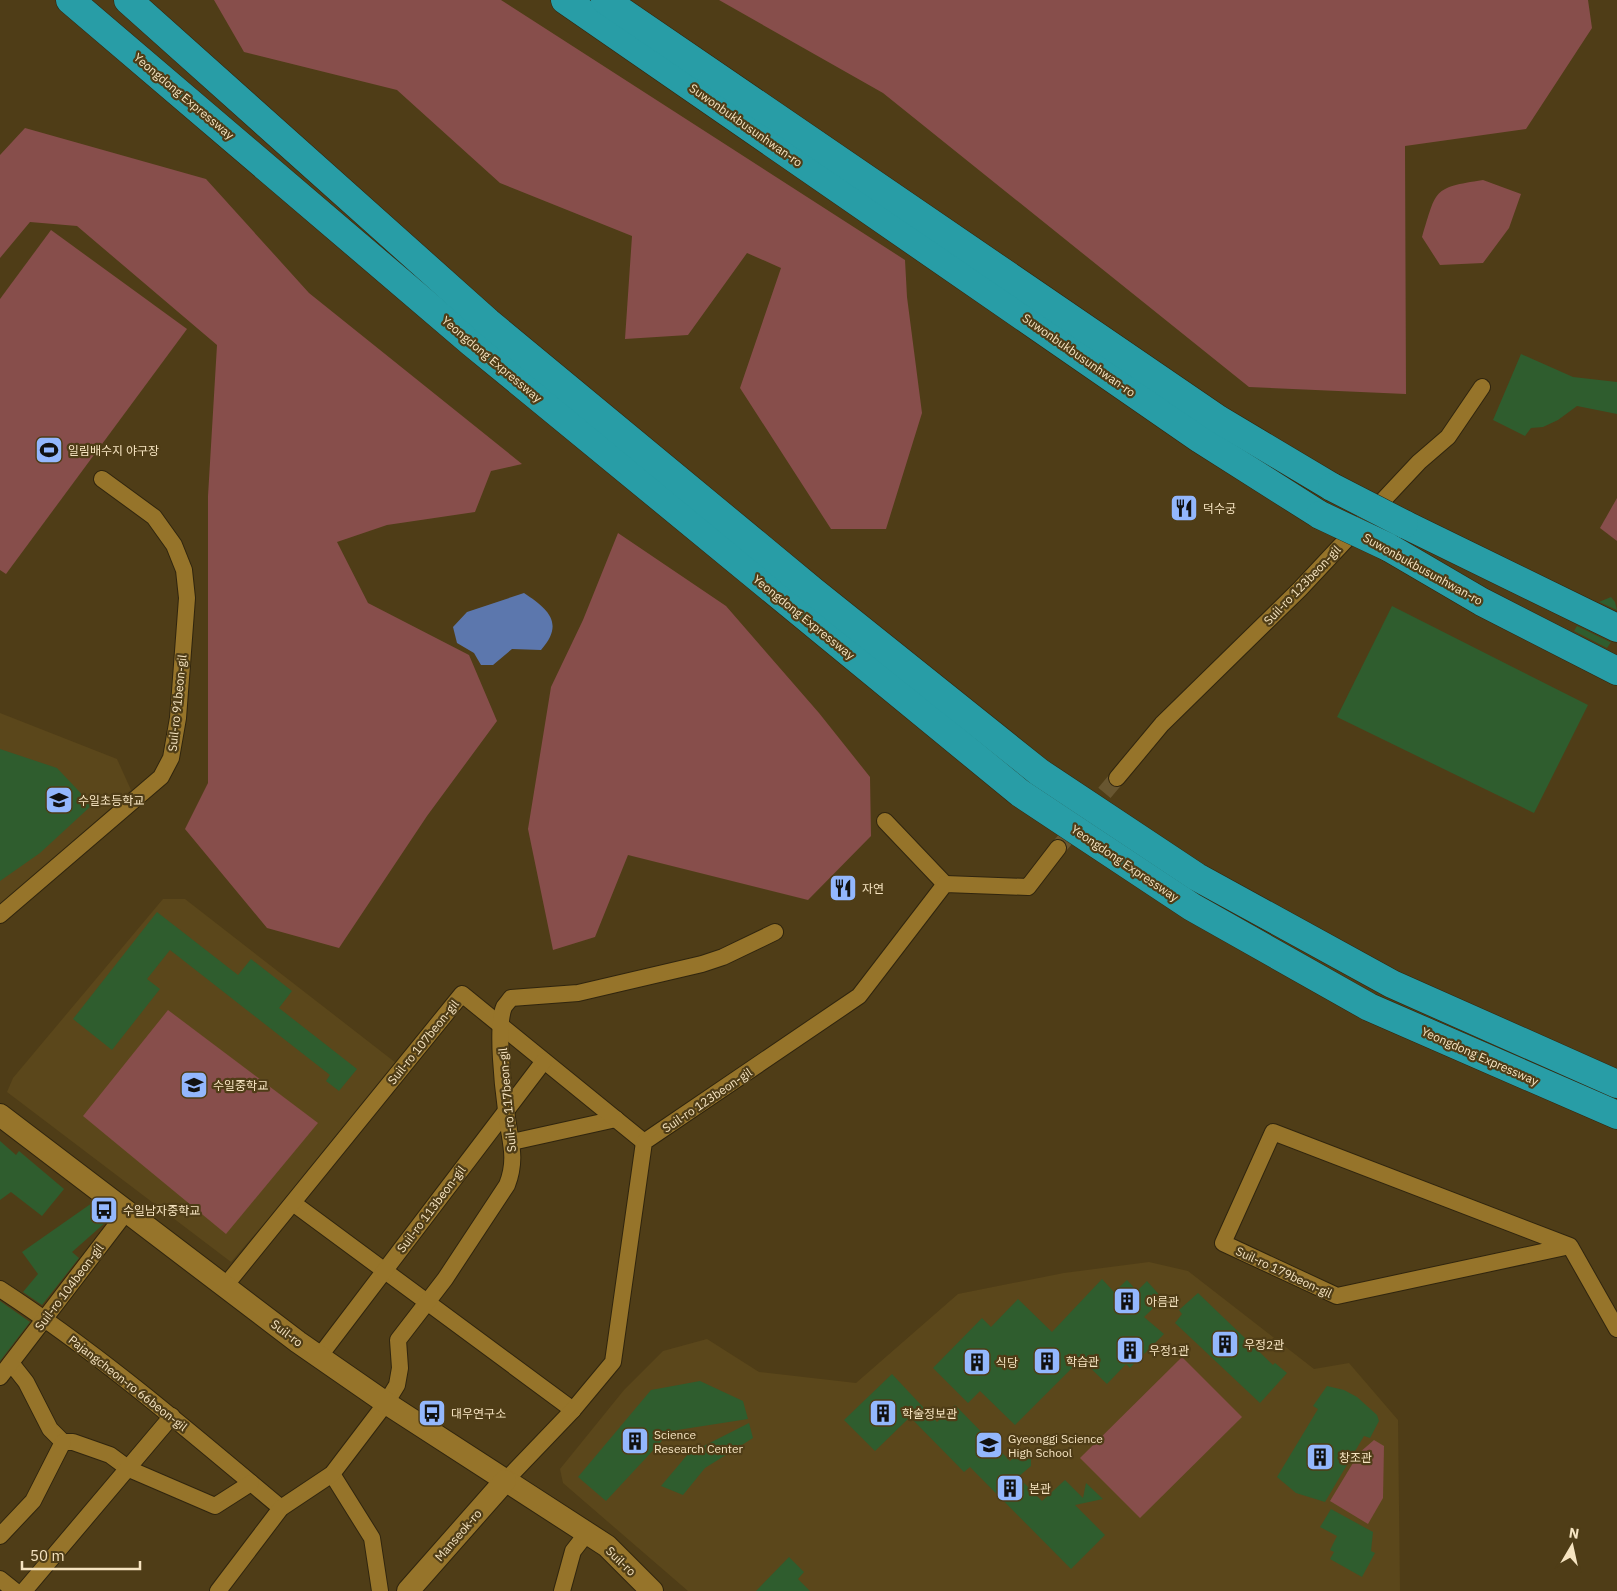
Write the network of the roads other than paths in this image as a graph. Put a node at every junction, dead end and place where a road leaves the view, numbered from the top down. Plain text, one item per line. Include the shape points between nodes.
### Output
1 (70, 0) edge
2 (128, 0) edge
3 (565, 0) edge
4 (605, 0) edge
5 (1482, 387) dead end
6 (102, 479) dead end
7 (1617, 628) edge
8 (1617, 671) edge
9 (1116, 778) tunnel mouth
10 (885, 821) dead end
11 (1058, 848) tunnel mouth
12 (945, 884) junction
13 (0, 916) edge
14 (775, 932) dead end
15 (501, 1026) junction
16 (544, 1061) junction
17 (1617, 1084) edge
18 (506, 1111) junction
19 (0, 1115) edge
20 (1617, 1116) edge
21 (616, 1119) junction
22 (512, 1142) junction
23 (644, 1142) junction
24 (293, 1203) junction
25 (127, 1211) junction
26 (1570, 1246) junction
27 (384, 1270) junction
28 (225, 1286) junction
29 (0, 1289) edge
30 (427, 1302) junction
31 (45, 1318) junction
32 (1617, 1329) edge
33 (319, 1356) junction
34 (11, 1363) junction
35 (0, 1377) edge
36 (386, 1404) junction
37 (573, 1410) junction
38 (172, 1416) junction
39 (63, 1442) junction
40 (129, 1470) junction
41 (332, 1474) junction
42 (505, 1481) junction
43 (252, 1483) junction
44 (281, 1508) junction
45 (587, 1533) junction
46 (0, 1536) edge
47 (0, 1579) edge
48 (410, 1590) edge
49 (15, 1591) edge
50 (24, 1591) edge
51 (218, 1591) edge
52 (380, 1591) edge
53 (562, 1591) edge
54 (652, 1591) edge

1 - 20 highway, Yeongdong Expressway via 472,343 1020,793 1192,907 1369,1007
2 - 17 highway, Yeongdong Expressway via 488,322 1038,772 1197,877 1392,984
3 - 8 highway, Suwonbukbusunhwan-ro, bridge via 1200,439 1320,515 1388,547 1482,602
4 - 7 highway, Suwonbukbusunhwan-ro, bridge via 1218,419 1332,487
5 - 9 street, Suil-ro 123beon-gil via 1448,437 1418,462 1300,589 1162,724
6 - 13 street, Suil-ro 91beon-gil via 154,517 174,545 184,570 186,598 178,718 171,758 161,777
10 - 12 street
11 - 12 street via 1028,887
12 - 23 street, Suil-ro 123beon-gil via 859,996
14 - 15 street, Suil-ro 117beon-gil via 702,964 578,993 511,998 504,1008
15 - 16 street, Suil-ro 107beon-gil
15 - 18 street, Suil-ro 117beon-gil
15 - 24 street, Suil-ro 107beon-gil via 462,994
16 - 18 street, Suil-ro 113beon-gil
16 - 21 street, Suil-ro 107beon-gil
18 - 22 street, Suil-ro 117beon-gil
18 - 27 street, Suil-ro 113beon-gil
19 - 25 street, Suil-ro
21 - 22 street
21 - 23 street, Suil-ro 107beon-gil
22 - 30 street, Suil-ro 117beon-gil via 513,1170 503,1193
23 - 37 street via 613,1362
24 - 27 street
24 - 28 street, Suil-ro 107beon-gil
25 - 28 street, Suil-ro
25 - 31 street, Suil-ro 104beon-gil
26 - 26 street, Suil-ro 179beon-gil via 1273,1132 1224,1244 1337,1296
26 - 32 street
27 - 30 street
27 - 33 street, Suil-ro 113beon-gil
28 - 33 street, Suil-ro
29 - 31 street, Pajangcheon-ro 66beon-gil
30 - 36 street, Suil-ro 117beon-gil via 398,1340 400,1368 397,1385
30 - 37 street
31 - 34 street, Suil-ro 104beon-gil
31 - 38 street, Pajangcheon-ro 66beon-gil
33 - 36 street, Suil-ro
34 - 35 street, Suil-ro 104beon-gil
34 - 39 street via 26,1382 50,1429
36 - 41 street, Suil-ro 117beon-gil
36 - 42 street, Suil-ro
37 - 42 street
38 - 40 street
38 - 43 street, Pajangcheon-ro 66beon-gil
39 - 40 street via 110,1454
39 - 46 street via 34,1501
40 - 43 street via 215,1506
40 - 50 street
41 - 44 street, Suil-ro 117beon-gil
41 - 52 street via 372,1538
42 - 45 street, Suil-ro
42 - 48 street, Manseok-ro
43 - 44 street, Pajangcheon-ro 66beon-gil
44 - 51 street, Suil-ro 117beon-gil
45 - 53 street via 573,1551
45 - 54 street, Suil-ro via 607,1546
47 - 49 street

